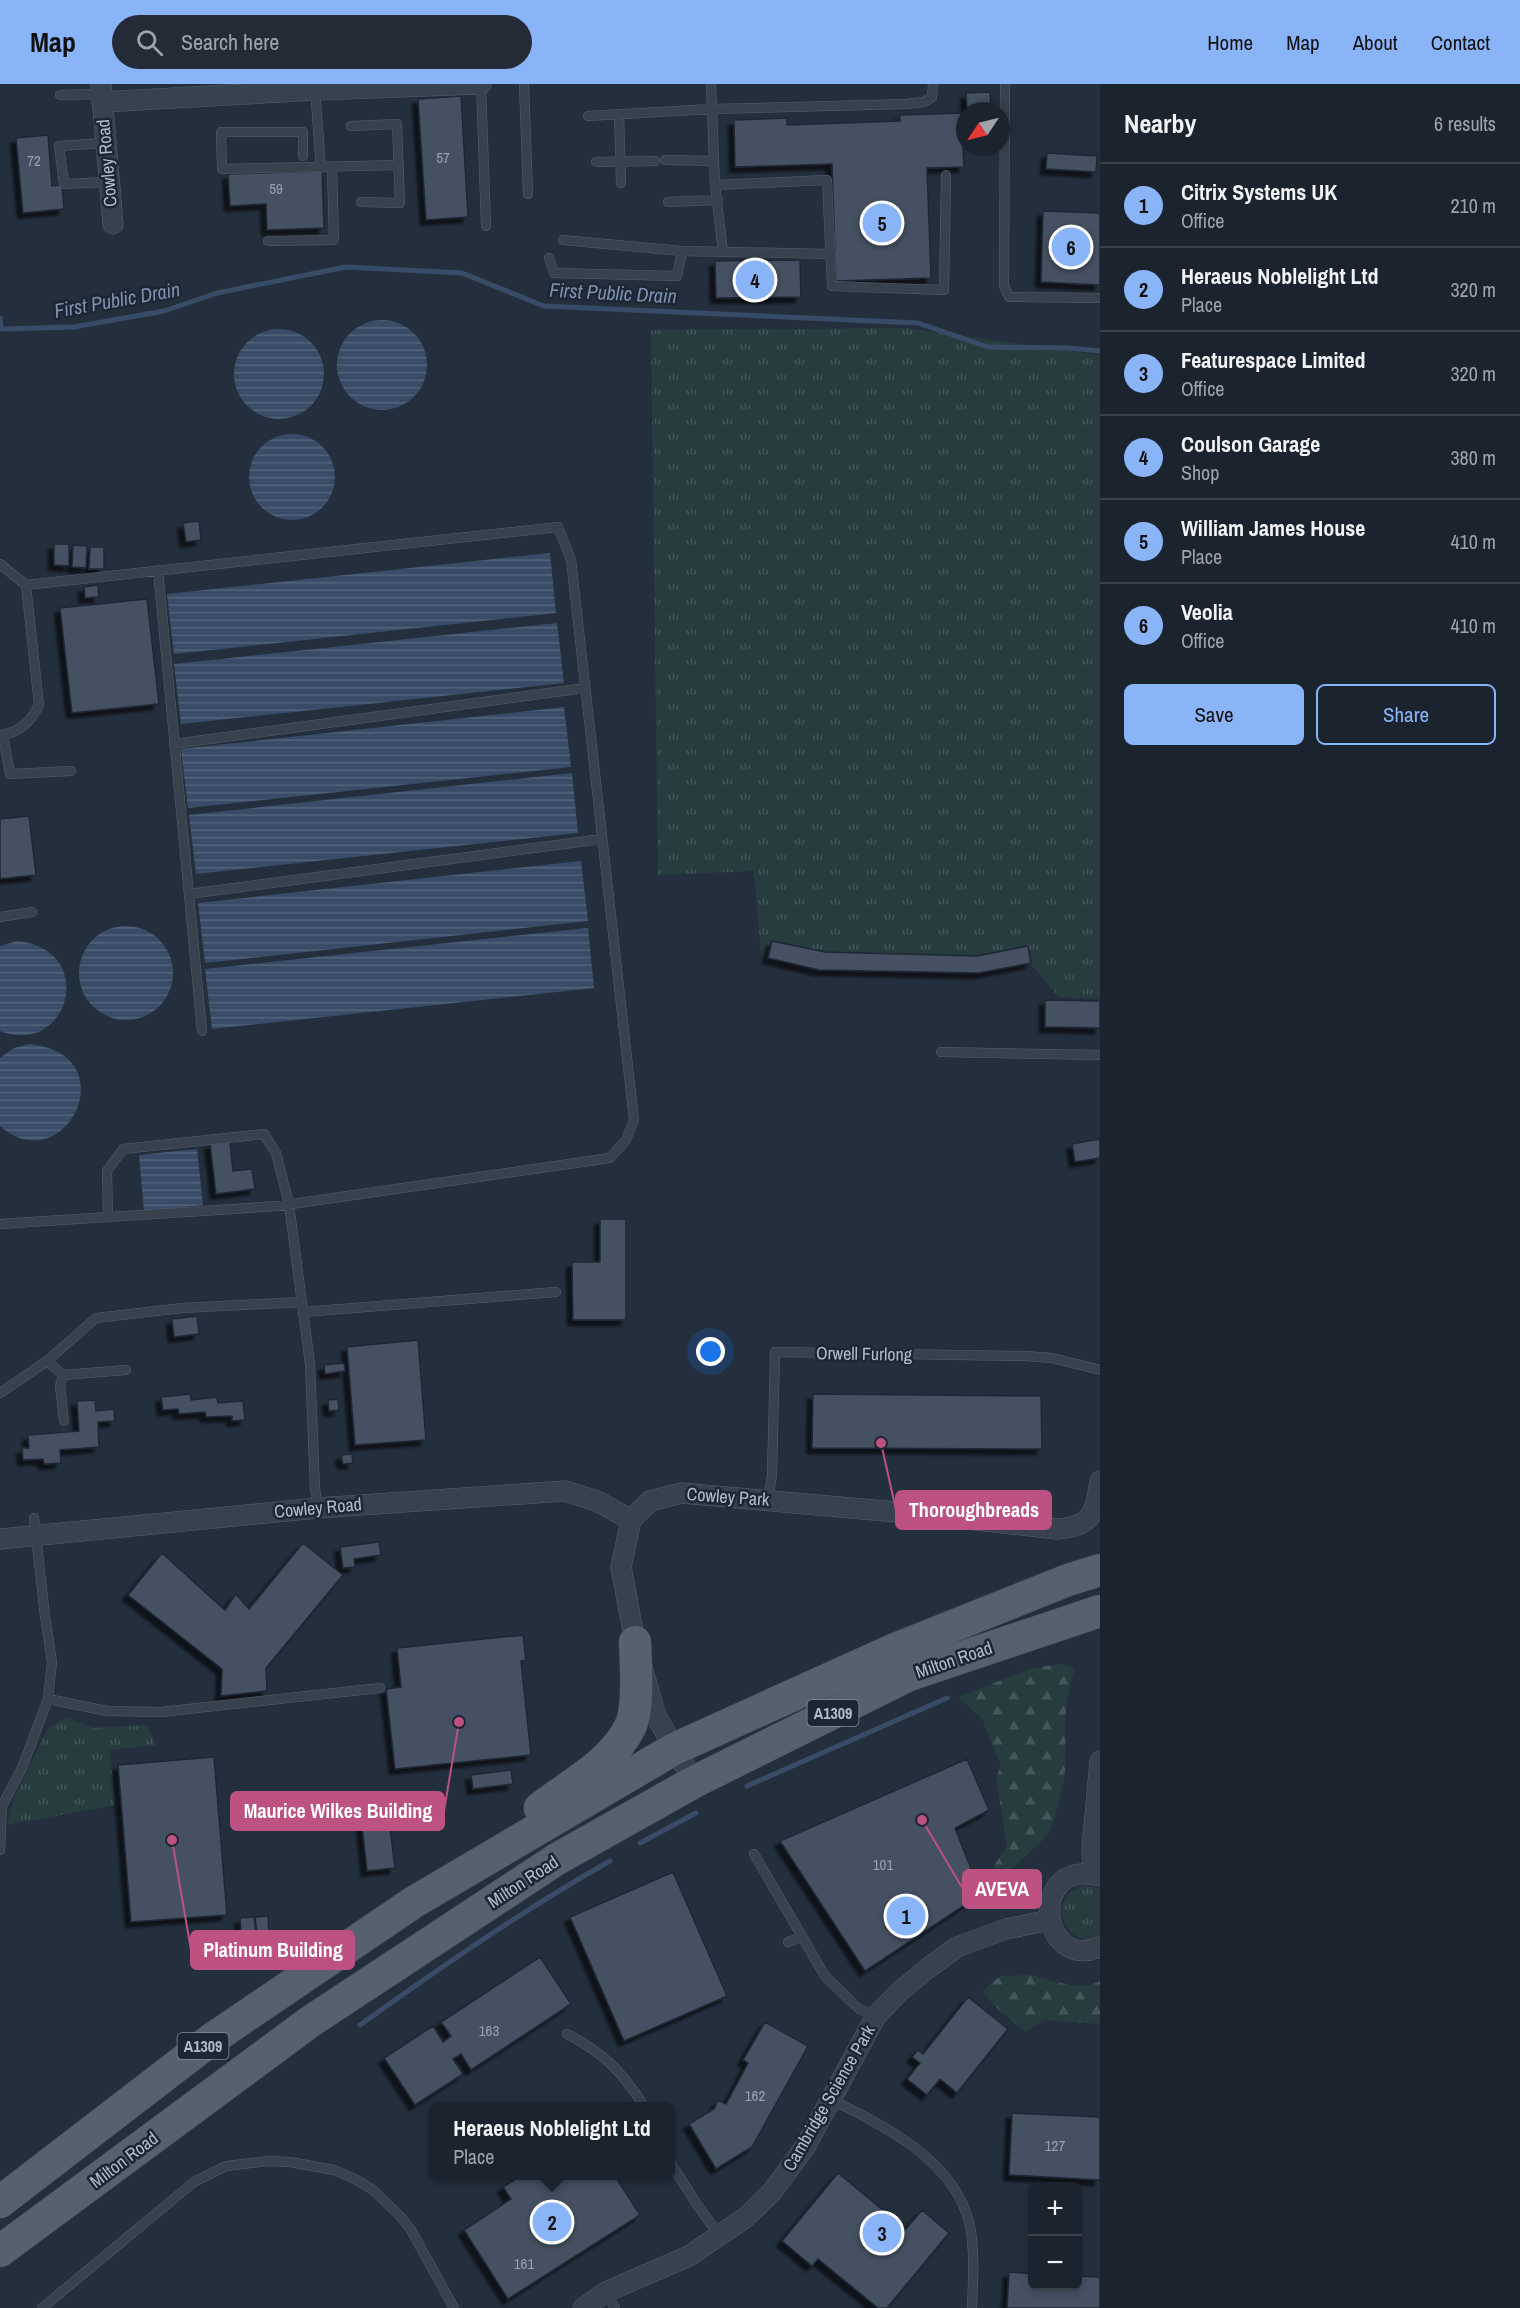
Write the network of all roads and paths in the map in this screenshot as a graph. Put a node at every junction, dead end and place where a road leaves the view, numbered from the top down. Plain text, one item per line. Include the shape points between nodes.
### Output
1 (481, 84) edge
2 (524, 84) edge
3 (711, 84) edge
4 (933, 84) edge
5 (1005, 84) edge
6 (382, 86) edge
7 (315, 87) edge
8 (101, 93) edge
9 (60, 95) dead end
10 (712, 109) junction
11 (619, 114) junction
12 (588, 116) dead end
13 (351, 126) dead end
14 (105, 143) junction
15 (303, 156) dead end
16 (714, 161) junction
17 (596, 162) dead end
18 (621, 163) junction
19 (399, 165) junction
20 (321, 168) junction
21 (332, 168) junction
22 (946, 176) dead end
23 (109, 182) junction
24 (621, 183) dead end
25 (715, 185) junction
26 (528, 194) dead end
27 (718, 200) junction
28 (360, 202) dead end
29 (668, 202) dead end
30 (113, 224) dead end
31 (486, 226) dead end
32 (563, 240) dead end
33 (268, 241) dead end
34 (682, 251) junction
35 (723, 252) junction
36 (831, 254) junction
37 (549, 258) dead end
38 (1100, 298) edge
39 (0, 564) edge
40 (158, 570) junction
41 (26, 585) junction
42 (585, 688) junction
43 (2, 735) edge
44 (174, 744) junction
45 (71, 771) dead end
46 (602, 839) junction
47 (189, 894) junction
48 (32, 912) dead end
49 (0, 917) edge
50 (202, 1031) dead end
51 (941, 1052) dead end
52 (1100, 1055) edge
53 (289, 1204) junction
54 (108, 1217) junction
55 (0, 1224) edge
56 (556, 1292) dead end
57 (302, 1302) junction
58 (303, 1312) junction
59 (46, 1361) junction
60 (126, 1370) dead end
61 (1100, 1370) edge
62 (63, 1375) junction
63 (0, 1394) edge
64 (64, 1421) dead end
65 (1100, 1481) edge
66 (768, 1500) junction
67 (318, 1508) junction
68 (631, 1520) junction
69 (35, 1526) junction
70 (0, 1539) edge
71 (1100, 1570) edge
72 (1099, 1613) edge
73 (635, 1642) junction
74 (895, 1649) junction
75 (380, 1688) dead end
76 (48, 1699) junction
77 (674, 1749) junction
78 (1100, 1761) edge
79 (694, 1782) junction
80 (0, 1850) edge
81 (754, 1854) dead end
82 (1096, 1875) edge
83 (414, 1902) junction
84 (1049, 1920) junction
85 (802, 1937) junction
86 (788, 1942) dead end
87 (1100, 1947) edge
88 (876, 2016) junction
89 (567, 2034) dead end
90 (832, 2100) junction
91 (641, 2102) edge
92 (675, 2170) edge
93 (0, 2202) edge
94 (720, 2236) junction
95 (0, 2251) edge
96 (610, 2300) edge
97 (42, 2308) edge
98 (454, 2308) edge
99 (583, 2308) edge
100 (972, 2308) edge

1 - 6 street, Cowley Road
1 - 31 lane
2 - 26 lane
3 - 10 lane
4 - 10 lane via 932,97 907,105
5 - 38 lane via 1004,286 1009,297
6 - 7 street, Cowley Road
7 - 8 street, Cowley Road
7 - 20 lane
8 - 9 lane
8 - 14 street, Cowley Road
10 - 11 lane
10 - 16 lane
11 - 12 lane
11 - 18 lane
13 - 19 lane via 397,124
14 - 23 street, Cowley Road
14 - 23 lane via 59,146 64,184
15 - 20 lane via 303,132 221,132 222,169
16 - 18 lane
16 - 25 lane
17 - 18 lane
18 - 24 lane
19 - 21 lane
19 - 28 lane via 400,203
20 - 21 lane
21 - 33 lane via 334,240
22 - 36 lane via 944,290 832,286
23 - 30 street, Cowley Road
25 - 27 lane
25 - 36 lane via 827,180
27 - 29 lane
27 - 35 lane
32 - 34 lane
34 - 35 lane
34 - 37 lane via 677,276 554,273
35 - 36 lane
39 - 41 lane
40 - 41 lane
40 - 42 lane via 558,527 571,560
40 - 44 lane
41 - 43 lane via 39,705 27,724
42 - 44 lane
42 - 46 lane
43 - 45 lane via 10,774
44 - 47 lane
46 - 47 lane
46 - 53 lane via 634,1120 626,1140 610,1158
47 - 50 lane
48 - 49 lane
51 - 52 lane
53 - 54 lane
53 - 54 lane via 276,1153 264,1134 123,1149 107,1171
53 - 57 lane
54 - 55 lane
56 - 58 lane
57 - 58 lane
57 - 59 lane via 182,1308 96,1318
58 - 67 lane via 310,1364
59 - 62 lane
59 - 63 lane
60 - 62 lane
61 - 66 lane, Orwell Furlong via 1025,1356 775,1353
62 - 64 lane via 60,1386
65 - 66 street, Cowley Park via 1095,1512 1084,1524 1057,1529
66 - 68 street, Cowley Park via 681,1493 650,1501
67 - 68 street, Cowley Road via 565,1491 597,1501
67 - 69 street, Cowley Road
68 - 73 street via 621,1567
69 - 70 street, Cowley Road
69 - 76 lane via 52,1662
71 - 74 main road, Milton Road / A1309
72 - 74 main road, A1309 via 1089,1605 1052,1604
72 - 79 main road, Milton Road / A1309 via 909,1675
73 - 77 street via 656,1716
73 - 83 main road, A1309 via 632,1724 613,1753
74 - 77 main road, Milton Road / A1309
75 - 76 lane via 161,1712 107,1711
76 - 80 lane via 22,1768 2,1806
77 - 79 street
77 - 83 main road, Milton Road / A1309
78 - 82 street via 1092,1849
79 - 95 main road, Milton Road / A1309 via 557,1859 311,2021
81 - 85 lane
82 - 84 street via 1080,1874 1059,1885 1050,1902
83 - 93 main road, Milton Road / A1309 via 212,2039
84 - 87 street via 1061,1940 1071,1947
84 - 88 street, Cambridge Science Park via 1006,1929 957,1947 899,1992
85 - 86 lane
85 - 88 lane via 825,1976 859,2009
88 - 90 street, Cambridge Science Park
89 - 91 lane via 603,2055
90 - 94 street, Cambridge Science Park via 805,2147 771,2193
90 - 100 lane via 893,2134 936,2165 950,2182 969,2224 974,2268
92 - 94 lane
94 - 96 street, Cambridge Science Park
96 - 99 street, Cambridge Science Park
97 - 98 lane via 194,2182 226,2166 269,2160 334,2170 373,2190 411,2229

